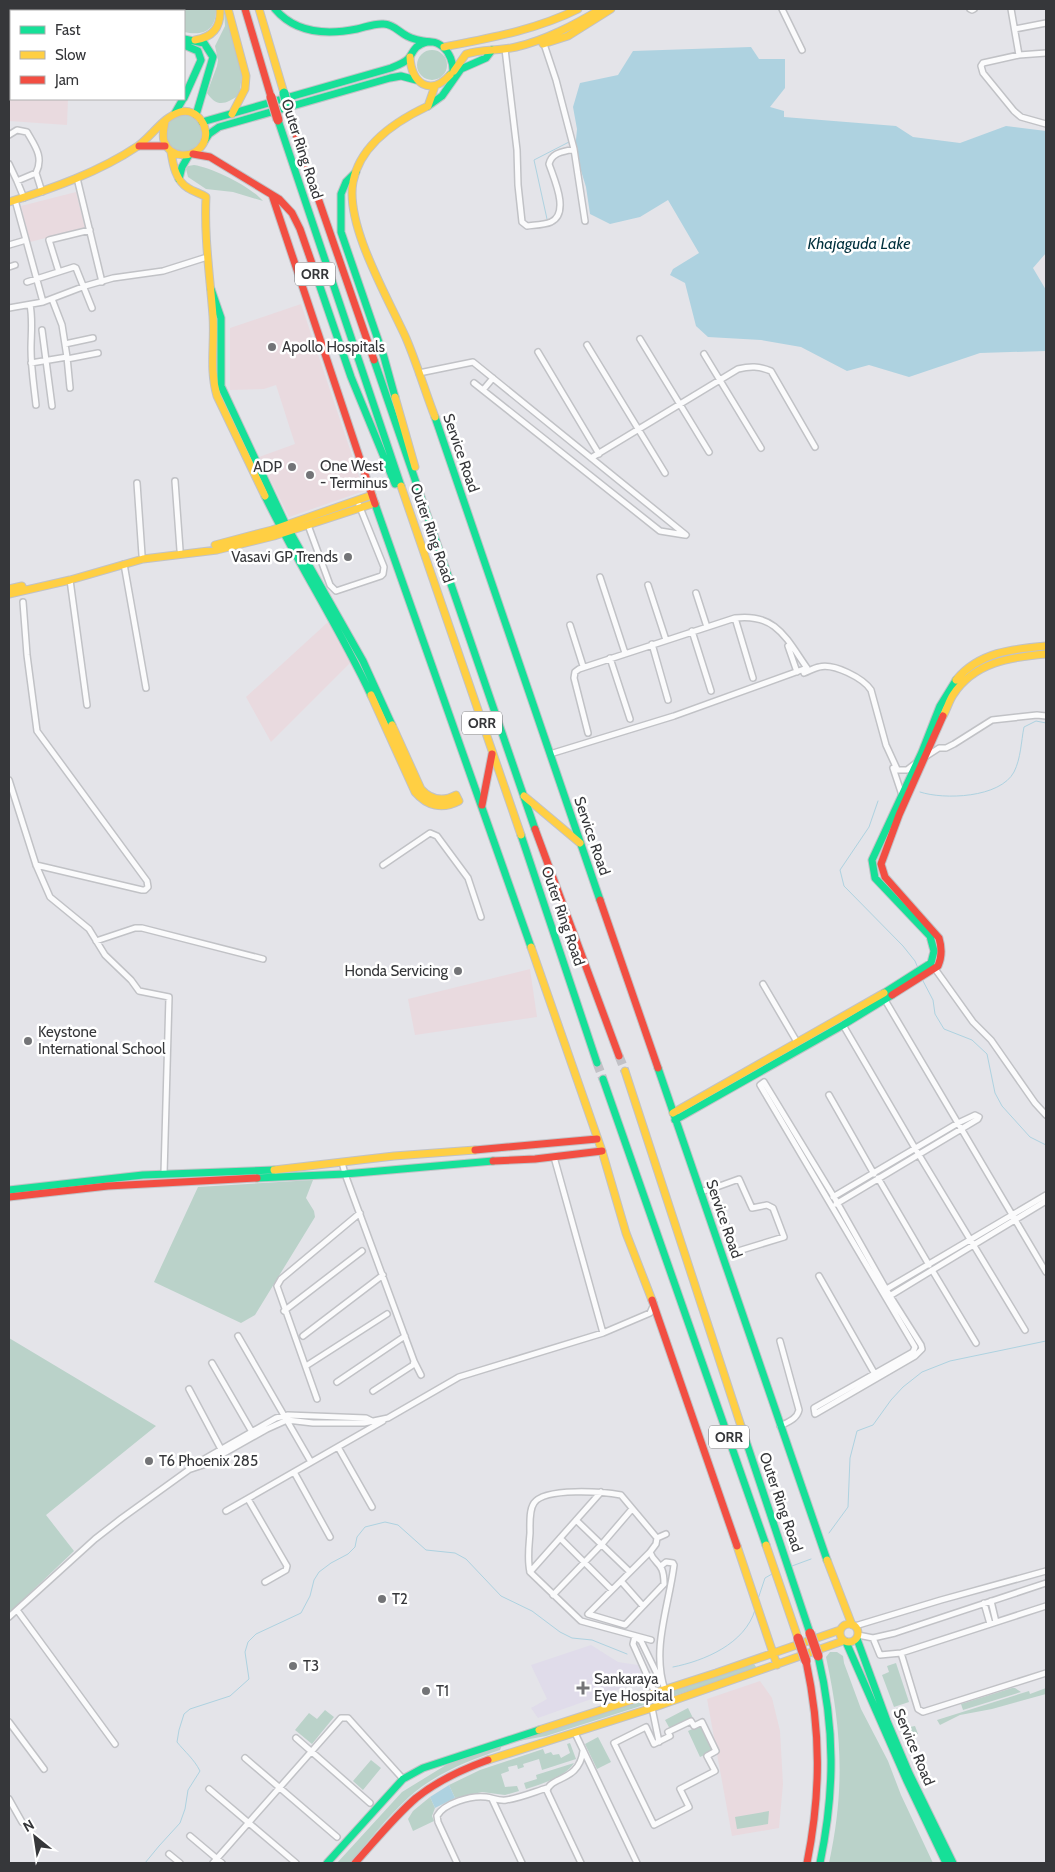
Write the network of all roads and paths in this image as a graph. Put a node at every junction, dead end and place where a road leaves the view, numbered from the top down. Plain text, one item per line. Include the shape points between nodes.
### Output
1 (220, 9) edge
2 (228, 9) edge
3 (245, 9) edge
4 (259, 9) edge
5 (275, 9) edge
6 (578, 9) edge
7 (601, 9) edge
8 (611, 9) edge
9 (782, 9) edge
10 (1011, 9) edge
11 (1046, 23) edge
12 (1015, 29) junction
13 (185, 39) edge
14 (194, 40) junction
15 (542, 41) junction
16 (430, 42) junction
17 (185, 45) edge
18 (444, 48) junction
19 (505, 49) junction
20 (492, 50) junction
21 (802, 50) dead end
22 (1046, 53) edge
23 (1019, 55) junction
24 (410, 57) junction
25 (454, 72) junction
26 (419, 81) junction
27 (436, 86) junction
28 (185, 94) edge
29 (182, 100) edge
30 (428, 106) junction
31 (175, 113) junction
32 (232, 114) junction
33 (199, 118) junction
34 (164, 122) junction
35 (1046, 124) edge
36 (9, 135) edge
37 (205, 140) junction
38 (138, 146) junction
39 (168, 149) junction
40 (574, 149) junction
41 (191, 154) junction
42 (9, 164) edge
43 (356, 172) junction
44 (36, 173) junction
45 (77, 178) junction
46 (179, 179) junction
47 (17, 181) junction
48 (42, 192) junction
49 (272, 194) junction
50 (16, 200) edge
51 (585, 221) dead end
52 (90, 230) junction
53 (26, 240) junction
54 (9, 245) edge
55 (204, 258) dead end
56 (58, 269) dead end
57 (36, 279) junction
58 (28, 282) dead end
59 (102, 282) junction
60 (84, 286) junction
61 (52, 299) junction
62 (43, 302) junction
63 (30, 305) junction
64 (9, 308) edge
65 (92, 308) dead end
66 (42, 330) dead end
67 (93, 338) dead end
68 (640, 339) dead end
69 (65, 344) junction
70 (587, 345) dead end
71 (538, 352) dead end
72 (98, 353) dead end
73 (704, 354) dead end
74 (67, 358) junction
75 (46, 360) junction
76 (31, 363) junction
77 (419, 373) junction
78 (493, 378) junction
79 (720, 380) junction
80 (474, 383) dead end
81 (70, 388) dead end
82 (483, 390) junction
83 (680, 404) junction
84 (36, 405) dead end
85 (52, 406) dead end
86 (639, 429) junction
87 (815, 447) dead end
88 (761, 448) dead end
89 (709, 452) dead end
90 (599, 454) junction
91 (592, 458) junction
92 (666, 473) dead end
93 (175, 481) dead end
94 (137, 483) dead end
95 (373, 499) junction
96 (359, 504) junction
97 (308, 525) junction
98 (285, 529) junction
99 (433, 532) junction
100 (418, 537) junction
101 (180, 550) junction
102 (142, 555) junction
103 (124, 564) junction
104 (600, 576) dead end
105 (70, 580) junction
106 (648, 585) dead end
107 (9, 589) edge
108 (696, 593) dead end
109 (9, 594) edge
110 (23, 602) dead end
111 (735, 618) junction
112 (570, 625) dead end
113 (707, 627) junction
114 (692, 631) junction
115 (786, 638) junction
116 (666, 640) junction
117 (652, 644) junction
118 (1046, 646) edge
119 (625, 653) junction
120 (1046, 654) edge
121 (610, 658) junction
122 (583, 666) junction
123 (807, 670) junction
124 (797, 672) junction
125 (754, 678) dead end
126 (146, 688) dead end
127 (711, 691) dead end
128 (668, 700) dead end
129 (87, 704) dead end
130 (1046, 716) edge
131 (630, 719) dead end
132 (588, 732) dead end
133 (492, 751) junction
134 (550, 756) junction
135 (926, 756) junction
136 (917, 762) junction
137 (896, 770) junction
138 (9, 780) edge
139 (416, 787) dead end
140 (524, 796) junction
141 (902, 799) junction
142 (482, 805) junction
143 (580, 843) junction
144 (36, 865) junction
145 (383, 865) dead end
146 (481, 917) dead end
147 (568, 920) junction
148 (552, 926) junction
149 (96, 941) junction
150 (263, 959) dead end
151 (933, 966) junction
152 (920, 974) junction
153 (763, 984) dead end
154 (885, 1000) junction
155 (843, 1025) junction
156 (797, 1042) junction
157 (619, 1056) tunnel mouth
158 (598, 1064) tunnel mouth
159 (625, 1072) tunnel mouth
160 (603, 1079) tunnel mouth
161 (829, 1095) dead end
162 (1046, 1115) edge
163 (674, 1116) junction
164 (958, 1123) junction
165 (961, 1129) junction
166 (597, 1139) junction
167 (515, 1148) junction
168 (916, 1149) junction
169 (602, 1151) junction
170 (439, 1154) junction
171 (919, 1154) junction
172 (554, 1157) junction
173 (515, 1160) junction
174 (342, 1162) junction
175 (441, 1166) junction
176 (164, 1174) junction
177 (345, 1174) junction
178 (876, 1176) junction
179 (714, 1188) junction
180 (9, 1190) edge
181 (40, 1190) junction
182 (700, 1192) junction
183 (1046, 1195) edge
184 (9, 1197) edge
185 (834, 1197) junction
186 (828, 1200) junction
187 (1046, 1201) edge
188 (838, 1203) junction
189 (832, 1206) junction
190 (360, 1213) junction
191 (1014, 1218) junction
192 (972, 1243) junction
193 (362, 1252) dead end
194 (930, 1268) junction
195 (1046, 1272) edge
196 (383, 1276) junction
197 (819, 1276) dead end
198 (884, 1290) junction
199 (888, 1297) junction
200 (654, 1304) junction
201 (284, 1311) junction
202 (387, 1314) dead end
203 (1025, 1330) dead end
204 (603, 1333) junction
205 (238, 1336) dead end
206 (303, 1336) dead end
207 (405, 1336) junction
208 (780, 1341) dead end
209 (976, 1343) dead end
210 (414, 1361) junction
211 (212, 1362) dead end
212 (306, 1366) junction
213 (421, 1375) dead end
214 (877, 1376) junction
215 (336, 1382) dead end
216 (189, 1389) dead end
217 (373, 1391) dead end
218 (317, 1399) dead end
219 (285, 1418) junction
220 (388, 1418) junction
221 (780, 1426) junction
222 (252, 1432) junction
223 (338, 1447) junction
224 (222, 1452) junction
225 (311, 1462) junction
226 (294, 1472) junction
227 (601, 1492) junction
228 (248, 1499) junction
229 (372, 1507) dead end
230 (632, 1509) junction
231 (226, 1511) dead end
232 (576, 1520) junction
233 (666, 1534) dead end
234 (330, 1537) dead end
235 (560, 1538) junction
236 (658, 1538) junction
237 (602, 1544) junction
238 (650, 1552) junction
239 (585, 1562) junction
240 (661, 1566) junction
241 (1046, 1571) edge
242 (530, 1572) junction
243 (630, 1572) junction
244 (621, 1581) junction
245 (265, 1582) dead end
246 (1046, 1583) edge
247 (612, 1590) junction
248 (553, 1595) junction
249 (991, 1601) junction
250 (984, 1603) junction
251 (644, 1606) junction
252 (1046, 1606) edge
253 (17, 1610) junction
254 (588, 1614) junction
255 (9, 1617) edge
256 (581, 1621) junction
257 (993, 1623) junction
258 (840, 1630) junction
259 (856, 1631) junction
260 (634, 1636) junction
261 (873, 1638) junction
262 (651, 1640) dead end
263 (845, 1642) junction
264 (643, 1644) junction
265 (635, 1648) junction
266 (773, 1653) junction
267 (901, 1653) junction
268 (777, 1665) junction
269 (1046, 1673) edge
270 (661, 1691) junction
271 (652, 1708) junction
272 (9, 1722) edge
273 (575, 1733) junction
274 (296, 1738) dead end
275 (510, 1740) junction
276 (659, 1742) junction
277 (116, 1744) dead end
278 (583, 1750) junction
279 (311, 1751) junction
280 (514, 1751) junction
281 (244, 1758) dead end
282 (44, 1769) dead end
283 (403, 1779) junction
284 (280, 1787) junction
285 (547, 1788) junction
286 (209, 1789) dead end
287 (9, 1799) edge
288 (492, 1799) junction
289 (370, 1803) dead end
290 (22, 1822) dead end
291 (248, 1823) junction
292 (190, 1836) dead end
293 (337, 1837) dead end
294 (169, 1854) dead end
295 (215, 1861) edge
296 (180, 1863) edge
297 (222, 1863) edge
298 (296, 1863) edge
299 (327, 1863) edge
300 (354, 1863) edge
301 (457, 1863) edge
302 (522, 1863) edge
303 (581, 1863) edge
304 (637, 1863) edge
305 (807, 1863) edge
306 (820, 1863) edge
307 (946, 1863) edge
308 (953, 1863) edge

1 - 14 main road via 220,23 212,35
2 - 32 main road via 246,76 245,89
3 - 100 main road, Outer Ring Road / ORR, bridge via 278,120
4 - 99 main road, Outer Ring Road / ORR, bridge via 290,117
5 - 16 main road via 296,26 312,33 381,24 395,27 409,37
6 - 18 main road via 542,25
7 - 15 main road
8 - 15 main road via 568,36
9 - 21 street
10 - 12 street
11 - 12 street
12 - 23 street
13 - 14 main road
14 - 33 main road via 205,44 213,57
15 - 19 main road
15 - 40 street
16 - 18 main road
16 - 24 main road via 421,44
17 - 28 main road via 193,46 201,55 199,67
18 - 25 main road via 453,60
19 - 20 main road
19 - 40 street via 517,150 521,220 527,226 550,223 557,217 560,204 549,164 556,154
20 - 25 main road via 466,54
20 - 30 main road, Service Road via 486,58 461,69 442,96
22 - 23 street
23 - 35 street via 983,63 981,68 1014,111 1021,117
24 - 26 main road via 412,75
24 - 32 main road via 388,69
25 - 27 main road
26 - 27 main road
26 - 37 main road via 401,76 390,78 219,127
27 - 30 main road
29 - 31 main road
30 - 43 main road, Service Road via 412,113 379,137
31 - 33 main road via 182,111
31 - 34 main road
32 - 33 main road
33 - 37 main road via 206,131
34 - 38 main road
34 - 39 main road via 162,138
36 - 44 street via 17,130 27,132 39,153 40,165
37 - 41 main road
38 - 39 main road
38 - 45 main road
39 - 41 main road via 177,155
39 - 46 main road
40 - 51 street
41 - 46 main road
41 - 49 main road, ORR via 210,157
42 - 47 street
43 - 77 main road, Service Road via 353,183 356,220
43 - 99 main road, ORR via 346,182 341,194 341,232 389,372
44 - 47 street
44 - 48 street
45 - 48 main road
45 - 52 street
46 - 98 main road via 186,188 201,192 206,197 212,289 221,318 221,395
47 - 50 street
48 - 50 main road
49 - 95 main road
49 - 100 main road, ORR via 288,207 300,229 351,377
50 - 53 street
52 - 56 street via 49,240
52 - 59 street
53 - 54 street
53 - 57 street
55 - 59 street via 163,271
57 - 58 street
57 - 60 street via 74,267
57 - 62 street
59 - 60 street
60 - 61 street
60 - 65 street
61 - 62 street
61 - 69 street
62 - 63 street
63 - 64 street
63 - 76 street
66 - 75 street
67 - 69 street
68 - 83 street
69 - 74 street
70 - 86 street
71 - 90 street
72 - 74 street
73 - 79 street
74 - 75 street
74 - 81 street
75 - 76 street
75 - 85 street
76 - 84 street
77 - 78 street via 473,362
77 - 134 main road, Service Road
78 - 82 street
78 - 91 street
79 - 83 street
79 - 87 street via 750,366 770,371
79 - 88 street
80 - 82 street
82 - 91 street via 660,531 686,535
83 - 86 street
83 - 89 street
86 - 90 street
86 - 92 street
90 - 91 street
93 - 101 street
94 - 102 street
95 - 96 main road
95 - 142 main road
96 - 97 main road
96 - 97 street via 384,570 381,576 339,591 333,589
96 - 98 main road
97 - 98 main road
98 - 101 main road
98 - 103 main road via 217,550
98 - 139 main road via 363,661
99 - 140 main road, Outer Ring Road / ORR
100 - 133 main road, Outer Ring Road / ORR
101 - 102 main road
102 - 107 main road
103 - 105 main road
103 - 126 street
104 - 119 street
105 - 109 main road
105 - 129 street
106 - 116 street
108 - 113 street
110 - 144 street via 37,731 148,886 142,890
111 - 113 street
111 - 115 street via 761,619 774,625
111 - 125 street
112 - 122 street
113 - 114 street
114 - 116 street
114 - 127 street
115 - 123 street
115 - 124 street
116 - 117 street
117 - 119 street
117 - 128 street
118 - 136 main road via 1000,652 971,665 947,692
119 - 121 street
120 - 135 main road via 1000,659 970,674 953,695
121 - 122 street
121 - 131 street
122 - 132 street via 575,672 574,678
123 - 124 street
123 - 134 street via 677,718
123 - 137 street via 820,666 833,668 866,682 872,690
124 - 134 street
130 - 135 street via 992,720 954,744
133 - 142 main road
133 - 148 main road, Outer Ring Road / ORR
134 - 143 main road, Service Road
135 - 136 street
135 - 141 main road
136 - 137 street via 907,770
136 - 141 main road
137 - 141 street
138 - 144 street
140 - 143 main road
140 - 147 main road, Outer Ring Road / ORR
141 - 151 main road via 872,860 873,875 930,936
142 - 166 main road
143 - 163 main road, Service Road
144 - 149 street via 50,896
145 - 146 street via 430,833 437,836 468,878
147 - 148 main road
147 - 157 main road, Outer Ring Road / ORR
148 - 158 main road, Outer Ring Road / ORR
149 - 150 street via 142,928
149 - 176 street via 104,955 139,991 169,997
151 - 152 main road
151 - 162 street
152 - 154 main road
152 - 156 main road
153 - 156 street
154 - 155 main road
154 - 164 street
155 - 163 main road
155 - 168 street
156 - 163 main road
159 - 306 main road, Outer Ring Road / ORR, bridge via 818,1656 828,1704 833,1767 830,1814
160 - 305 main road, Outer Ring Road / ORR, bridge via 806,1661 820,1755 816,1813
161 - 178 street
163 - 182 main road, Service Road
164 - 165 street
164 - 165 street via 975,1115 979,1117
164 - 168 street
165 - 171 street
165 - 191 street
166 - 167 main road
166 - 169 main road
167 - 170 main road
167 - 173 main road
168 - 171 street
168 - 178 street
169 - 172 main road
169 - 200 main road via 626,1233
170 - 174 main road
170 - 175 main road
171 - 178 street
171 - 192 street
172 - 173 main road
172 - 204 street
173 - 175 main road
174 - 176 main road via 283,1170
174 - 177 street
175 - 177 main road
176 - 181 main road
177 - 181 main road
177 - 190 street
178 - 185 street
178 - 188 street
178 - 194 street
179 - 179 street via 736,1252 784,1238 773,1208 767,1205 752,1208 739,1180
179 - 182 street
180 - 181 main road
181 - 184 main road
182 - 221 main road, Service Road
183 - 191 street
185 - 186 street
185 - 186 street via 764,1082 760,1085
185 - 188 street
186 - 189 street
187 - 191 street
188 - 189 street
188 - 198 street
189 - 198 street
190 - 196 street
190 - 201 street via 278,1282 277,1290
191 - 192 street
191 - 195 street
192 - 194 street
192 - 203 street
193 - 201 street
194 - 198 street
194 - 199 street
194 - 209 street
196 - 206 street
196 - 207 street
197 - 214 street
198 - 199 street
199 - 214 street via 922,1349
200 - 204 street via 650,1313
200 - 266 main road
201 - 212 street
202 - 212 street
204 - 220 street via 459,1378
205 - 219 street
207 - 210 street
207 - 215 street
208 - 221 street via 799,1410 794,1419
210 - 213 street
210 - 217 street
211 - 222 street
212 - 218 street
214 - 214 street via 815,1414 814,1408
216 - 224 street
219 - 220 street via 338,1423 364,1423
219 - 222 street
219 - 224 street
219 - 225 street
220 - 223 street
221 - 259 main road, Service Road via 837,1590
222 - 224 street
223 - 225 street
223 - 229 street
224 - 253 street via 203,1465 188,1470 95,1539
225 - 226 street
226 - 228 street
226 - 234 street
227 - 230 street via 621,1495
227 - 232 street
227 - 242 street via 547,1495 533,1504
228 - 231 street
228 - 245 street via 287,1566 286,1570
230 - 236 street
230 - 237 street
232 - 235 street
232 - 237 street
233 - 236 street
235 - 239 street
235 - 242 street
236 - 238 street
237 - 239 street
237 - 243 street
238 - 240 street
238 - 243 street
239 - 247 street
239 - 248 street
240 - 251 street via 664,1584
240 - 270 street via 666,1562 674,1564 659,1650
241 - 259 street via 950,1597
242 - 248 street
243 - 244 street
244 - 247 street
244 - 251 street
246 - 249 street
247 - 254 street
248 - 256 street
249 - 250 street
249 - 257 street
250 - 257 street
250 - 261 street
251 - 254 street via 626,1625
252 - 257 street
253 - 255 street
253 - 277 street
254 - 256 street
256 - 260 street
257 - 267 street
258 - 259 main road via 844,1626
258 - 263 main road
258 - 266 main road
259 - 261 street
259 - 263 main road via 852,1642
259 - 308 main road, Service Road via 887,1720
260 - 262 street
260 - 264 street
260 - 265 street
261 - 267 street via 880,1655
263 - 268 main road
263 - 307 main road, Service Road
264 - 265 street
264 - 270 street via 658,1676
265 - 270 street
266 - 268 main road
266 - 270 main road
267 - 269 street via 918,1710 923,1712
268 - 271 main road
270 - 275 main road
271 - 273 main road
271 - 276 street
272 - 282 street
273 - 278 street
273 - 280 main road
274 - 279 street
275 - 280 main road
275 - 283 main road via 423,1768
276 - 276 street via 654,1744 646,1727 614,1743 654,1825 689,1807 680,1788 715,1772 707,1756 716,1752 702,1722 694,1726 691,1721 668,1732 670,1736
278 - 285 street via 582,1760 575,1770
278 - 304 street
279 - 283 street via 340,1718 348,1718
279 - 284 street
279 - 289 street
280 - 300 main road via 469,1767 430,1788 398,1816
281 - 284 street
283 - 299 main road
284 - 291 street
284 - 293 street
285 - 288 street via 506,1800
285 - 303 street
286 - 291 street
287 - 290 street
288 - 301 street via 476,1798 456,1803 440,1810 436,1816
288 - 302 street
291 - 295 street
291 - 298 street
292 - 295 street
294 - 296 street
295 - 297 street

